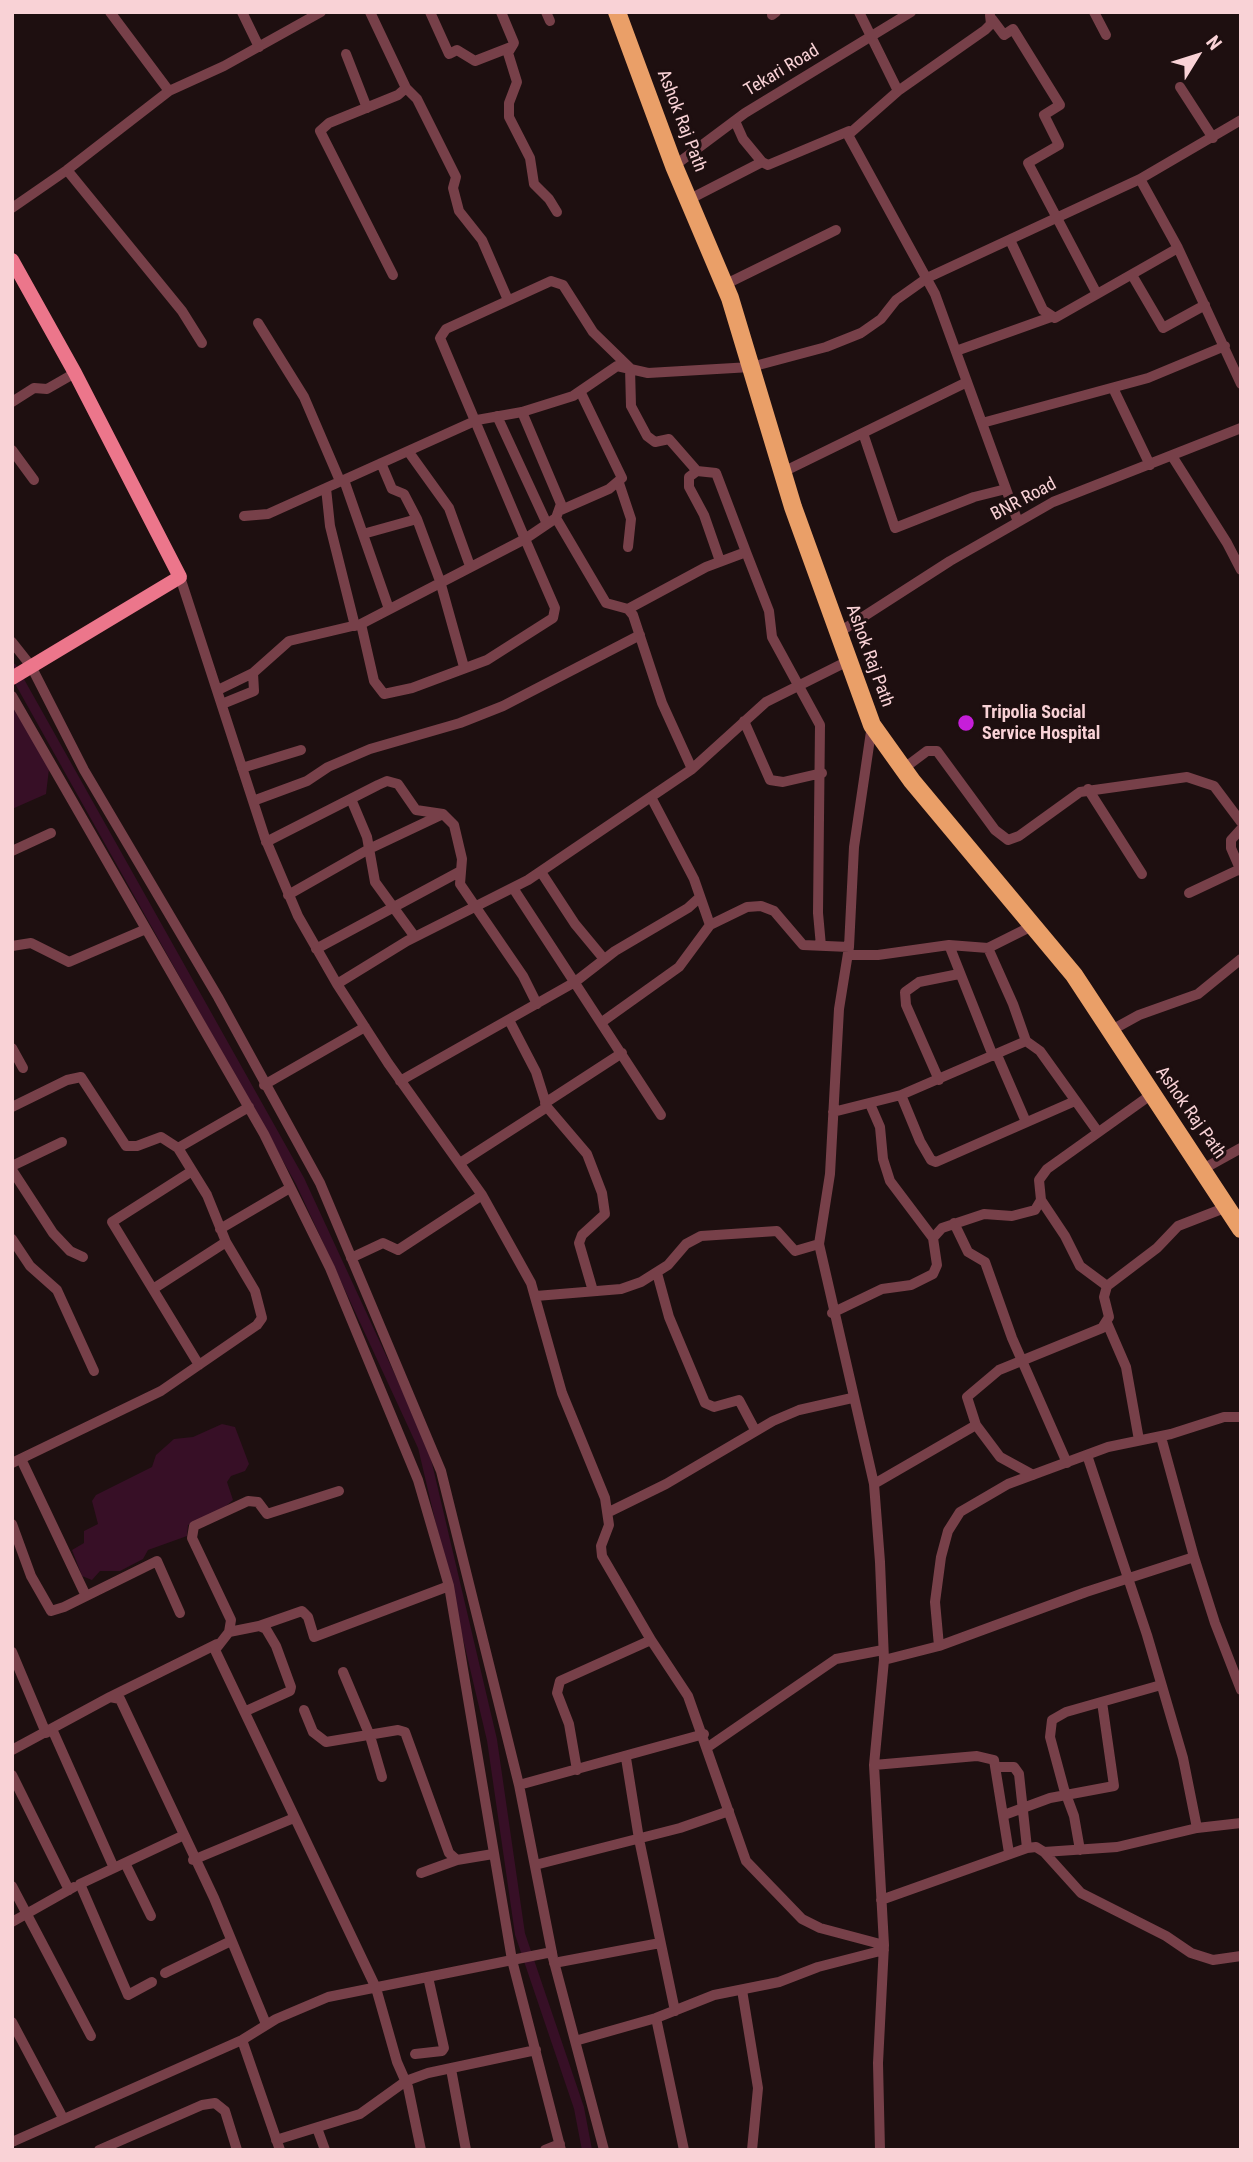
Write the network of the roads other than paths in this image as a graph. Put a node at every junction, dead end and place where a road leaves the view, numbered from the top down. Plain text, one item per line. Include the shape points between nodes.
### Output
1 (110, 12) edge
2 (242, 12) edge
3 (321, 12) edge
4 (370, 12) edge
5 (430, 12) edge
6 (501, 12) edge
7 (617, 12) edge
8 (859, 12) edge
9 (911, 12) edge
10 (1094, 12) edge
11 (990, 15) edge
12 (1106, 35) dead end
13 (869, 38) junction
14 (259, 47) junction
15 (511, 47) junction
16 (346, 54) dead end
17 (1180, 87) dead end
18 (406, 88) junction
19 (169, 91) junction
20 (898, 91) junction
21 (367, 108) junction
22 (1241, 120) edge
23 (735, 121) junction
24 (849, 131) junction
25 (1213, 138) junction
26 (762, 162) junction
27 (674, 166) junction
28 (67, 170) junction
29 (1140, 179) junction
30 (690, 200) junction
31 (12, 208) edge
32 (556, 212) dead end
33 (1057, 219) junction
34 (836, 230) dead end
35 (1010, 240) junction
36 (1178, 248) junction
37 (12, 260) edge
38 (393, 275) dead end
39 (1132, 275) junction
40 (926, 278) junction
41 (724, 285) junction
42 (1097, 294) junction
43 (508, 300) junction
44 (1205, 305) junction
45 (1051, 317) junction
46 (258, 323) dead end
47 (202, 343) dead end
48 (1225, 346) junction
49 (956, 351) junction
50 (751, 367) junction
51 (630, 368) junction
52 (75, 373) junction
53 (967, 382) junction
54 (1241, 384) edge
55 (1112, 388) junction
56 (580, 391) junction
57 (12, 401) edge
58 (522, 412) junction
59 (497, 416) junction
60 (477, 420) junction
61 (982, 423) junction
62 (1241, 428) edge
63 (863, 433) junction
64 (12, 450) edge
65 (408, 451) junction
66 (1172, 456) junction
67 (381, 463) junction
68 (1150, 465) junction
69 (697, 471) junction
70 (783, 472) junction
71 (34, 480) dead end
72 (342, 481) junction
73 (619, 483) junction
74 (326, 488) junction
75 (1006, 489) junction
76 (244, 516) dead end
77 (555, 517) junction
78 (417, 519) junction
79 (1018, 522) junction
80 (363, 534) junction
81 (525, 539) junction
82 (628, 547) dead end
83 (746, 552) junction
84 (720, 561) junction
85 (470, 566) junction
86 (1241, 570) edge
87 (180, 577) junction
88 (440, 581) junction
89 (388, 609) junction
90 (628, 609) junction
91 (358, 625) junction
92 (838, 633) junction
93 (640, 635) junction
94 (12, 642) edge
95 (848, 661) junction
96 (29, 667) junction
97 (464, 667) junction
98 (253, 673) junction
99 (12, 678) edge
100 (799, 686) junction
101 (218, 690) junction
102 (12, 696) edge
103 (222, 704) junction
104 (744, 722) junction
105 (872, 725) junction
106 (301, 750) dead end
107 (243, 768) junction
108 (692, 769) junction
109 (903, 769) junction
110 (822, 773) junction
111 (1088, 789) junction
112 (351, 799) junction
113 (652, 799) junction
114 (253, 801) junction
115 (443, 814) junction
116 (1241, 822) edge
117 (1241, 829) edge
118 (51, 833) dead end
119 (266, 842) junction
120 (369, 849) junction
121 (12, 851) edge
122 (1240, 870) edge
123 (459, 872) junction
124 (541, 872) junction
125 (1142, 874) dead end
126 (513, 888) junction
127 (1189, 894) dead end
128 (288, 895) junction
129 (699, 898) junction
130 (477, 907) junction
131 (393, 909) junction
132 (710, 925) junction
133 (1032, 926) junction
134 (146, 929) junction
135 (415, 937) junction
136 (949, 945) junction
137 (12, 946) edge
138 (821, 946) junction
139 (988, 948) junction
140 (316, 949) junction
141 (848, 951) junction
142 (604, 959) junction
143 (1241, 959) edge
144 (959, 974) junction
145 (575, 982) junction
146 (337, 984) junction
147 (537, 1004) junction
148 (509, 1020) junction
149 (602, 1022) junction
150 (365, 1027) junction
151 (1110, 1031) junction
152 (1026, 1041) junction
153 (12, 1048) edge
154 (622, 1053) junction
155 (995, 1056) junction
156 (23, 1068) dead end
157 (939, 1080) junction
158 (400, 1081) junction
159 (264, 1085) junction
160 (1152, 1094) junction
161 (901, 1095) junction
162 (1075, 1101) junction
163 (870, 1104) junction
164 (546, 1105) junction
165 (12, 1107) edge
166 (248, 1107) junction
167 (833, 1112) junction
168 (661, 1115) dead end
169 (1026, 1122) junction
170 (1098, 1132) junction
171 (62, 1142) dead end
172 (178, 1148) junction
173 (1241, 1148) edge
174 (460, 1163) junction
175 (12, 1168) edge
176 (1203, 1170) junction
177 (192, 1171) junction
178 (290, 1188) junction
179 (482, 1195) junction
180 (1041, 1200) junction
181 (1227, 1207) junction
182 (954, 1223) junction
183 (220, 1229) junction
184 (1241, 1229) edge
185 (933, 1238) junction
186 (12, 1239) edge
187 (226, 1242) junction
188 (819, 1244) junction
189 (83, 1257) dead end
190 (351, 1258) junction
191 (657, 1273) junction
192 (1107, 1286) junction
193 (153, 1289) junction
194 (593, 1291) junction
195 (536, 1296) junction
196 (832, 1313) junction
197 (1107, 1323) junction
198 (1023, 1360) junction
199 (199, 1365) junction
200 (94, 1371) dead end
201 (852, 1398) junction
202 (1241, 1417) edge
203 (976, 1425) junction
204 (755, 1430) junction
205 (1161, 1437) junction
206 (1139, 1440) junction
207 (1087, 1455) junction
208 (17, 1461) edge
209 (1067, 1463) junction
210 (1033, 1475) junction
211 (874, 1484) junction
212 (339, 1491) dead end
213 (609, 1512) junction
214 (12, 1524) edge
215 (1194, 1557) junction
216 (1130, 1578) junction
217 (449, 1586) junction
218 (86, 1596) junction
219 (180, 1613) dead end
220 (259, 1626) junction
221 (229, 1632) junction
222 (651, 1640) junction
223 (217, 1644) junction
224 (939, 1646) junction
225 (12, 1653) edge
226 (884, 1655) junction
227 (343, 1672) dead end
228 (1161, 1685) junction
229 (1241, 1690) edge
230 (110, 1697) junction
231 (1102, 1702) junction
232 (304, 1710) dead end
233 (246, 1711) junction
234 (49, 1731) junction
235 (704, 1734) junction
236 (370, 1736) junction
237 (708, 1747) junction
238 (12, 1750) edge
239 (626, 1758) junction
240 (874, 1765) junction
241 (997, 1767) junction
242 (578, 1770) junction
243 (12, 1775) edge
244 (382, 1777) dead end
245 (519, 1785) junction
246 (1066, 1795) junction
247 (1024, 1808) junction
248 (729, 1811) junction
249 (1004, 1815) junction
250 (294, 1818) junction
251 (1241, 1823) edge
252 (1197, 1828) junction
253 (182, 1836) junction
254 (639, 1839) junction
255 (1027, 1848) junction
256 (1080, 1850) junction
257 (1044, 1852) junction
258 (1009, 1853) junction
259 (493, 1854) junction
260 (194, 1860) junction
261 (457, 1860) junction
262 (535, 1865) junction
263 (119, 1866) junction
264 (421, 1872) dead end
265 (80, 1884) junction
266 (12, 1886) edge
267 (69, 1890) junction
268 (881, 1900) junction
269 (26, 1914) junction
270 (150, 1916) dead end
271 (12, 1922) edge
272 (231, 1941) junction
273 (660, 1943) junction
274 (884, 1947) junction
275 (1241, 1956) edge
276 (553, 1958) junction
277 (514, 1959) junction
278 (165, 1973) dead end
279 (428, 1977) junction
280 (152, 1982) dead end
281 (376, 1988) junction
282 (743, 1990) junction
283 (675, 2011) junction
284 (656, 2018) junction
285 (12, 2022) edge
286 (266, 2024) junction
287 (91, 2036) dead end
288 (242, 2040) junction
289 (575, 2041) junction
290 (536, 2050) junction
291 (415, 2054) dead end
292 (451, 2068) junction
293 (406, 2081) junction
294 (63, 2118) junction
295 (317, 2128) junction
296 (12, 2142) edge
297 (278, 2145) edge
298 (561, 2147) edge
299 (99, 2150) edge
300 (237, 2150) edge
301 (325, 2150) edge
302 (421, 2150) edge
303 (466, 2150) edge
304 (545, 2150) edge
305 (604, 2150) edge
306 (684, 2150) edge
307 (752, 2150) edge
308 (880, 2150) edge

1 - 19 street
2 - 14 street
3 - 14 street
4 - 18 street
5 - 15 street via 449,54 457,50 474,61
6 - 15 street via 512,36
7 - 27 main road, Ashok Raj Path
8 - 13 street
9 - 13 street, Tekari Road
10 - 12 street
11 - 20 street via 985,30
11 - 33 street via 1004,35 1013,29 1060,105 1044,115 1059,145 1028,163
13 - 20 street
13 - 23 street, Tekari Road
14 - 19 street
15 - 32 street via 508,53 517,82 509,117 530,158 534,184
16 - 21 street
17 - 25 street
18 - 21 street
18 - 43 street via 417,99 456,177 459,211 482,240
19 - 28 street
20 - 24 street
21 - 38 street via 320,131
22 - 25 street
23 - 26 street
23 - 27 street, Tekari Road
24 - 26 street via 775,164
24 - 40 street
25 - 29 street
26 - 30 street
27 - 30 main road, Ashok Raj Path
28 - 31 street
28 - 47 street
29 - 33 street
29 - 36 street
30 - 41 main road, Ashok Raj Path
33 - 35 street
33 - 42 street
34 - 41 street
35 - 40 street
35 - 45 street via 1043,310
36 - 39 street
36 - 44 street
37 - 52 main road
39 - 42 street
39 - 44 street via 1163,328
40 - 49 street
40 - 50 street via 861,333
41 - 50 main road, Ashok Raj Path
42 - 45 street
43 - 51 street via 557,281 598,339
43 - 60 street via 441,334
44 - 48 street
45 - 49 street
46 - 72 street via 304,397
48 - 54 street
48 - 55 street
49 - 53 street
50 - 51 street via 649,373
50 - 70 main road, Ashok Raj Path
51 - 56 street via 617,366
51 - 69 street via 631,406 647,436 655,442 675,443
52 - 57 street
52 - 87 main road
53 - 61 street
53 - 63 street
55 - 61 street
55 - 68 street
56 - 58 street
56 - 73 street via 619,468
58 - 59 street
58 - 77 street via 561,504
59 - 60 street
59 - 77 street
60 - 65 street
60 - 81 street
61 - 75 street
62 - 66 street, BNR Road
63 - 70 street
63 - 75 street via 895,528
64 - 71 street
65 - 67 street
65 - 85 street via 449,508
66 - 68 street, BNR Road
66 - 86 street
67 - 72 street
67 - 78 street via 391,489 404,494
68 - 79 street, BNR Road via 1053,502
69 - 83 street via 716,473
69 - 84 street via 687,480
70 - 92 main road, Ashok Raj Path
72 - 74 street
72 - 80 street
73 - 77 street
73 - 82 street via 631,519
74 - 76 street via 268,514
74 - 91 street via 330,526
75 - 79 street
77 - 81 street
77 - 90 street via 606,603
78 - 80 street
78 - 88 street
79 - 92 street, BNR Road
80 - 89 street
81 - 85 street
81 - 97 street via 556,614 500,654
83 - 84 street
83 - 100 street via 769,611 772,636
84 - 90 street
85 - 88 street
87 - 96 main road
87 - 101 street
88 - 89 street
88 - 97 street
89 - 91 street
90 - 93 street
91 - 97 street via 380,692 412,688
91 - 98 street via 289,640
92 - 95 main road, Ashok Raj Path
93 - 108 street via 662,703
93 - 114 street via 503,706 370,749 291,788
94 - 96 street
95 - 100 street
95 - 105 main road, Ashok Raj Path
96 - 99 main road
96 - 159 street
98 - 101 street
98 - 103 street via 254,691
100 - 104 street via 766,702
100 - 110 street via 820,725
101 - 103 street
102 - 134 street
103 - 107 street
104 - 108 street
104 - 110 street via 770,780 783,782
105 - 109 main road, Ashok Raj Path
105 - 141 street via 854,847
106 - 107 street
107 - 114 street
108 - 113 street
109 - 111 street via 927,751 937,751 995,830 1008,840
109 - 133 main road, Ashok Raj Path
110 - 138 street
111 - 116 street via 1187,777 1214,786
111 - 125 street
112 - 115 street via 393,782 416,810
112 - 119 street
112 - 120 street
113 - 124 street
113 - 129 street
114 - 119 street
115 - 120 street
115 - 123 street via 458,833
117 - 122 street via 1231,840
118 - 121 street
119 - 128 street
120 - 128 street
120 - 131 street via 372,874
122 - 127 street
123 - 130 street via 460,884
123 - 131 street
124 - 126 street
124 - 142 street
126 - 130 street
126 - 145 street
128 - 140 street
129 - 132 street
129 - 142 street
130 - 135 street
130 - 147 street via 527,981
131 - 135 street
131 - 140 street
132 - 138 street via 747,907 761,906 774,911 803,945
132 - 149 street via 679,967
133 - 139 street
133 - 151 main road, Ashok Raj Path via 1074,975
134 - 137 street via 69,962 31,943
134 - 166 street
135 - 146 street
136 - 139 street
136 - 141 street via 878,955
136 - 144 street
138 - 141 street
139 - 152 street
140 - 146 street
141 - 167 street via 839,1009
142 - 145 street
143 - 151 street via 1198,994 1139,1015
144 - 155 street
144 - 157 street via 919,982 905,992 906,1005
145 - 147 street
145 - 149 street
146 - 150 street
147 - 148 street
148 - 158 street
148 - 164 street via 536,1072
149 - 154 street
150 - 158 street
150 - 159 street
151 - 160 main road, Ashok Raj Path
152 - 155 street
152 - 162 street via 1040,1051
153 - 156 street
154 - 164 street
154 - 168 street
155 - 157 street
155 - 169 street
157 - 161 street
158 - 174 street
159 - 190 street via 320,1183
160 - 170 street
160 - 176 main road, Ashok Raj Path
161 - 163 street
161 - 169 street via 920,1141 936,1162
162 - 169 street
162 - 170 street
163 - 167 street
163 - 185 street via 880,1127 890,1181
164 - 174 street
164 - 194 street via 587,1154 607,1210 582,1234 579,1243
165 - 172 street via 81,1077 125,1146 161,1137
166 - 172 street
166 - 178 street
167 - 188 street via 830,1174
170 - 180 street via 1042,1175
171 - 175 street
172 - 177 street
173 - 176 street
174 - 179 street
175 - 189 street via 53,1233
176 - 181 main road, Ashok Raj Path
177 - 183 street via 214,1208
177 - 193 street via 112,1222
178 - 183 street
178 - 217 street via 330,1268 418,1480
179 - 190 street via 398,1250 383,1244
179 - 195 street
180 - 182 street via 1028,1212 1003,1217 984,1214
180 - 192 street via 1080,1266
181 - 184 main road, Ashok Raj Path
181 - 192 street via 1178,1226
182 - 185 street
182 - 198 street via 968,1252 985,1262
183 - 187 street
185 - 196 street via 937,1265 933,1274 911,1285 882,1289
186 - 200 street via 30,1266 57,1290
187 - 193 street
187 - 199 street via 255,1291 262,1318
188 - 191 street via 795,1251 777,1231 701,1236 686,1244
188 - 196 street
190 - 245 street via 441,1471
191 - 194 street via 631,1286
191 - 204 street via 668,1317 705,1403 714,1407 739,1400
192 - 197 street
193 - 199 street
194 - 195 street
195 - 213 street via 552,1364
196 - 201 street
197 - 198 street
197 - 206 street via 1126,1367
198 - 203 street via 985,1379 967,1397
198 - 209 street
199 - 208 street via 139,1403
201 - 204 street via 799,1410
201 - 211 street
202 - 205 street via 1216,1419
203 - 210 street via 1000,1457
203 - 211 street
204 - 213 street via 666,1485
205 - 206 street
205 - 215 street
206 - 207 street
207 - 209 street
207 - 216 street
208 - 218 street
209 - 210 street
210 - 224 street via 990,1492 952,1522 936,1592
211 - 226 street
212 - 221 street via 267,1514 258,1502 248,1501 194,1526 192,1538 231,1620
213 - 222 street via 602,1556
214 - 218 street via 47,1608 56,1610
215 - 216 street
215 - 229 street
216 - 224 street
216 - 228 street
217 - 220 street via 314,1637 302,1611
217 - 259 street
218 - 219 street via 157,1561
220 - 221 street
220 - 233 street via 272,1637 291,1687
221 - 223 street
222 - 235 street via 688,1696
222 - 242 street via 560,1681 557,1693
223 - 230 street
223 - 233 street via 215,1650
224 - 226 street
225 - 234 street
226 - 237 street via 836,1658
226 - 240 street
227 - 236 street
228 - 231 street
228 - 252 street via 1183,1758
230 - 234 street
230 - 253 street via 120,1699
231 - 246 street via 1052,1720 1050,1737
231 - 246 street via 1114,1786
232 - 236 street via 313,1732 326,1742
233 - 250 street
234 - 238 street
234 - 263 street
235 - 237 street
235 - 239 street
236 - 244 street
236 - 261 street via 405,1732 442,1840
237 - 248 street
239 - 242 street
239 - 254 street
240 - 241 street via 977,1756 994,1760
240 - 268 street
241 - 247 street via 1017,1769
241 - 249 street
242 - 245 street
243 - 267 street
245 - 262 street
246 - 247 street
246 - 256 street
247 - 249 street
247 - 255 street
248 - 254 street
248 - 274 street via 746,1861 802,1919
249 - 258 street
250 - 260 street
250 - 281 street
251 - 252 street
252 - 256 street via 1137,1843
253 - 260 street
253 - 263 street
254 - 262 street
254 - 273 street
255 - 257 street
255 - 258 street
256 - 257 street
257 - 275 street via 1081,1893 1166,1936 1191,1954 1213,1960
258 - 268 street
259 - 261 street
259 - 277 street
260 - 272 street
261 - 264 street
262 - 276 street
263 - 265 street
263 - 270 street
265 - 267 street
265 - 280 street via 128,1994
266 - 269 street
267 - 269 street
268 - 274 street
269 - 271 street
269 - 287 street
272 - 278 street
272 - 286 street
273 - 276 street
273 - 283 street
274 - 282 street
274 - 308 street via 878,2063
276 - 277 street
276 - 289 street
277 - 279 street
277 - 290 street
279 - 281 street
279 - 291 street via 444,2048
281 - 286 street via 328,1997
281 - 293 street
282 - 283 street
282 - 307 street via 758,2088
283 - 284 street
284 - 289 street
284 - 306 street
285 - 294 street
286 - 288 street
288 - 294 street
288 - 297 street
289 - 305 street
290 - 292 street
290 - 298 street
292 - 293 street
292 - 303 street
293 - 295 street via 360,2114
293 - 302 street
294 - 296 street
295 - 297 street
295 - 301 street
298 - 304 street
299 - 300 street via 210,2103 220,2104 225,2111

